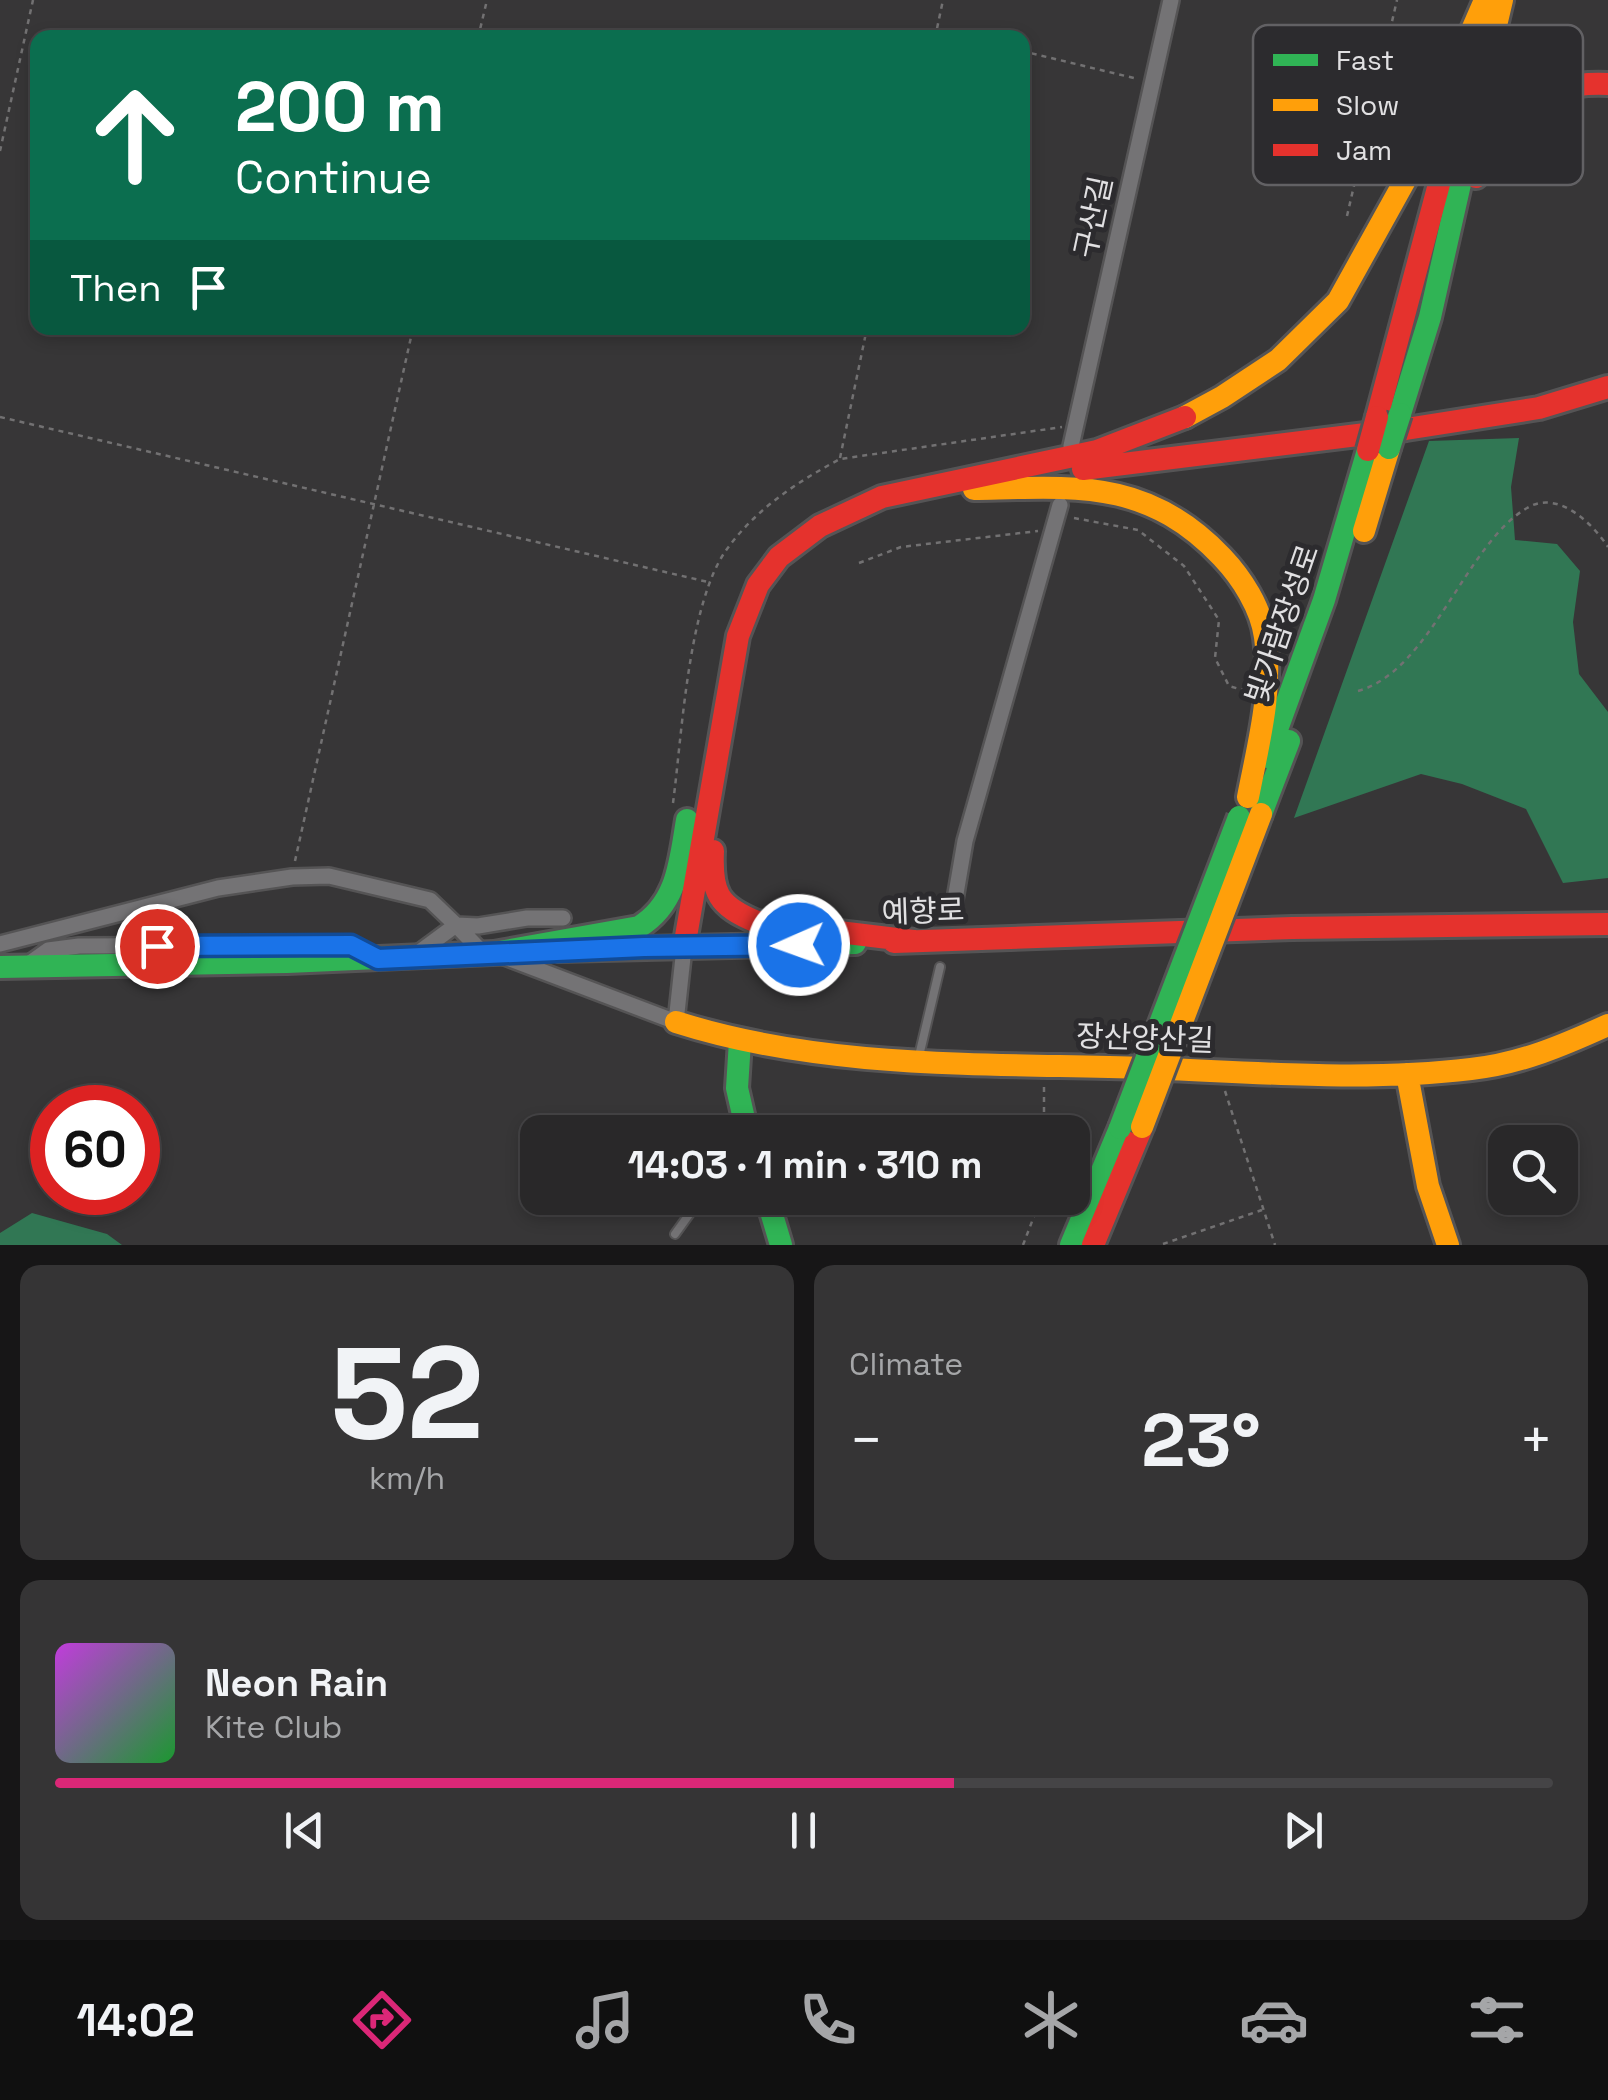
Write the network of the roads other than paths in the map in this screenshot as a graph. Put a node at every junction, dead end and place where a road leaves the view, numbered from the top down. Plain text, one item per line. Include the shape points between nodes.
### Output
1 (1171, 0) edge
2 (1485, 0) edge
3 (1502, 0) edge
4 (1474, 25) edge
5 (1479, 25) edge
6 (1496, 25) edge
7 (1405, 185) edge
8 (1442, 185) edge
9 (1460, 185) edge
10 (1474, 185) edge
11 (1430, 316) junction
12 (1608, 387) edge
13 (1388, 416) junction
14 (1071, 446) dead end
15 (913, 490) junction
16 (1057, 517) road end
17 (719, 735) junction
18 (1249, 809) junction
19 (953, 911) dead end
20 (563, 918) dead end
21 (1608, 924) edge
22 (456, 925) junction
23 (914, 941) junction
24 (0, 944) edge
25 (684, 948) junction
26 (488, 953) junction
27 (412, 957) junction
28 (12, 967) edge
29 (940, 967) dead end
30 (0, 975) edge
31 (676, 1022) junction
32 (1608, 1025) edge
33 (740, 1042) junction
34 (918, 1060) junction
35 (1406, 1074) junction
36 (742, 1115) edge
37 (1131, 1128) junction
38 (688, 1215) edge
39 (771, 1215) edge
40 (674, 1234) dead end
41 (781, 1245) edge
42 (1071, 1245) edge
43 (1093, 1245) edge
44 (1448, 1245) edge

1 - 14 street, 구산길
2 - 4 main road
2 - 5 main road, 빛가람장성로
3 - 6 main road, 빛가람장성로
7 - 15 main road via 1332,310 1245,385 1153,432 1097,451
8 - 13 main road, 빛가람장성로
9 - 11 main road, 빛가람장성로
10 - 11 main road
11 - 13 main road, 빛가람장성로
12 - 15 main road via 1563,404 1425,426
13 - 18 main road, 빛가람장성로, bridge via 1330,634
15 - 17 main road via 823,523 769,568 745,614
15 - 18 main road via 1110,490 1158,506 1211,542 1244,586 1265,633 1265,695
16 - 19 street via 966,841
17 - 23 main road via 711,877 726,908 757,922
17 - 25 main road
17 - 26 main road via 688,815 664,911 639,928
18 - 37 main road, 빛가람장성로, bridge
20 - 22 street
21 - 23 main road, 예향로
22 - 24 street via 430,900 329,876 292,877 218,888
22 - 26 street
22 - 27 street
23 - 25 main road, 예향로
25 - 26 main road, 예향로
25 - 31 street
26 - 27 main road, 예향로
26 - 31 street
27 - 28 main road, 예향로
28 - 30 street
29 - 34 lane
31 - 33 main road, 장산양산길
32 - 35 main road, 장산양산길 via 1548,1052 1476,1070
33 - 34 main road, 장산양산길
33 - 36 main road via 736,1088
34 - 35 main road, 장산양산길
35 - 44 main road via 1428,1186
37 - 42 main road, 빛가람장성로
37 - 43 main road, 빛가람장성로
38 - 40 lane
39 - 41 main road

